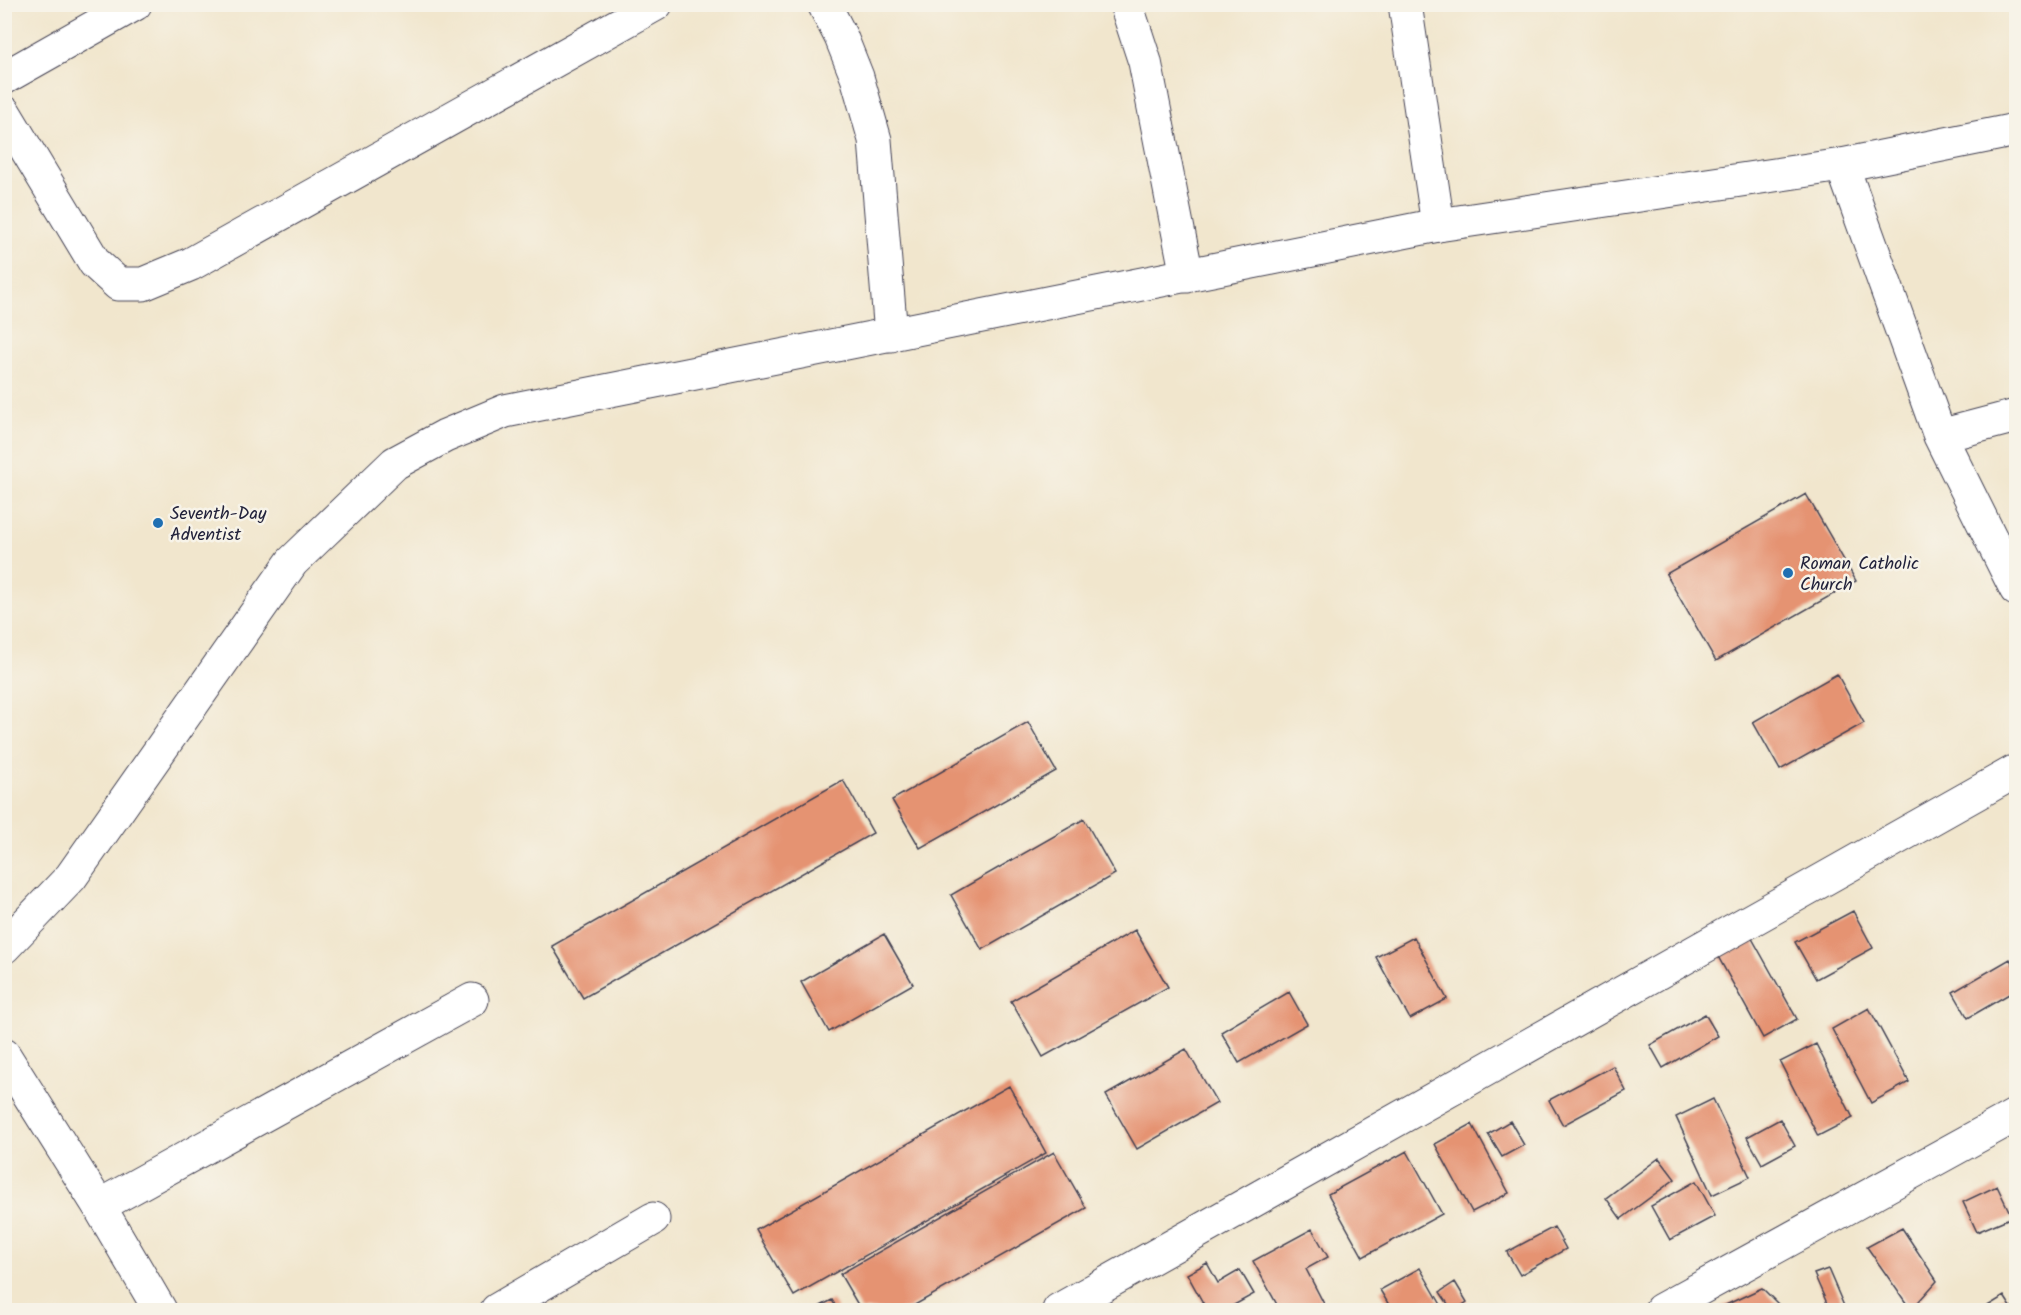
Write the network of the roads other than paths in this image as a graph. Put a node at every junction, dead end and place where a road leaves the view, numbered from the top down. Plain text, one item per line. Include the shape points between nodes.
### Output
1 (135, 4) edge
2 (656, 4) edge
3 (824, 4) edge
4 (1126, 4) edge
5 (1405, 4) edge
6 (4, 78) edge
7 (4, 112) edge
8 (2016, 130) edge
9 (1842, 165) junction
10 (1438, 225) junction
11 (1187, 276) junction
12 (891, 334) junction
13 (2016, 416) edge
14 (1940, 436) junction
15 (2016, 589) edge
16 (2016, 771) edge
17 (4, 947) edge
18 (472, 1000) dead end
19 (4, 1055) edge
20 (2016, 1115) edge
21 (99, 1206) junction
22 (653, 1219) dead end
23 (160, 1311) edge
24 (497, 1311) edge
25 (1059, 1311) edge
26 (1661, 1311) edge

1 - 6 street
2 - 7 street via 191,264 143,284 118,284 95,263
3 - 12 street via 857,77 875,140
4 - 11 street via 1145,62
5 - 10 street
8 - 9 street
9 - 10 street
9 - 14 street
10 - 11 street
11 - 12 street
12 - 17 street via 505,411 445,436 395,463 292,562 71,877
13 - 14 street
14 - 15 street
16 - 25 street
18 - 21 street
19 - 21 street
20 - 26 street
21 - 23 street
22 - 24 street

